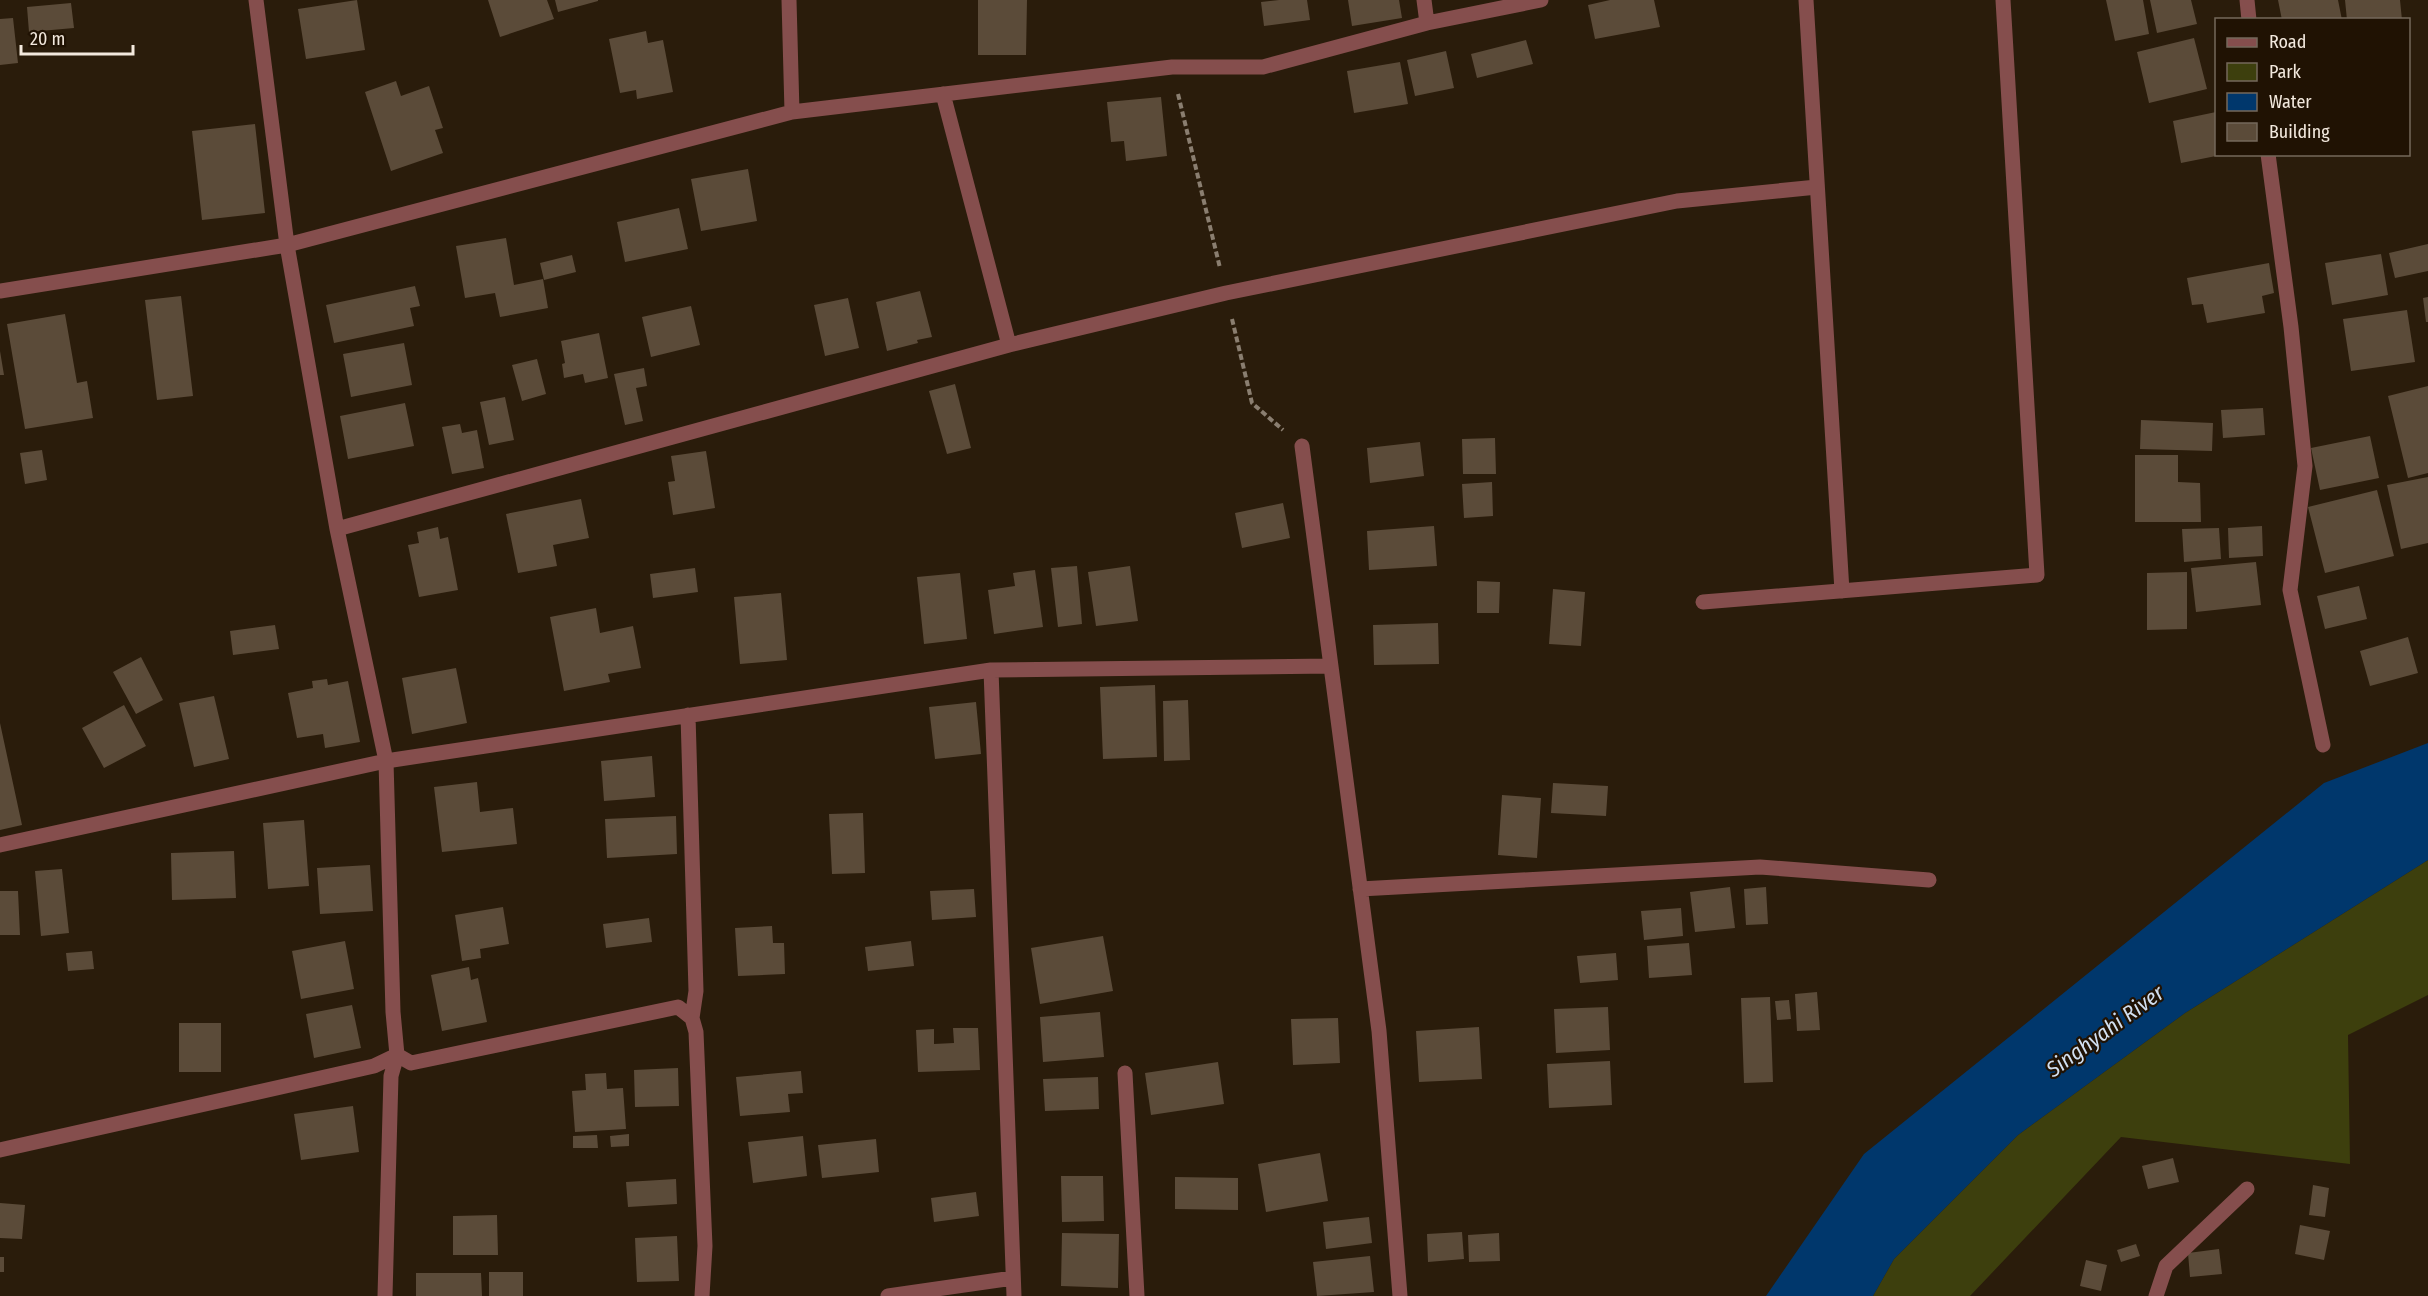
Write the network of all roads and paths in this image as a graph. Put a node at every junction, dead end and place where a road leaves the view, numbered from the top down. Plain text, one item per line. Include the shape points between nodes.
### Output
1 (256, 0) edge
2 (789, 0) edge
3 (1424, 0) edge
4 (1541, 0) edge
5 (1806, 0) edge
6 (2003, 0) edge
7 (2247, 0) edge
8 (2249, 18) edge
9 (1427, 23) junction
10 (943, 94) junction
11 (792, 112) junction
12 (2268, 156) edge
13 (1817, 187) junction
14 (287, 245) junction
15 (0, 291) edge
16 (1009, 345) junction
17 (1302, 446) dead end
18 (338, 529) junction
19 (1842, 591) junction
20 (1703, 602) dead end
21 (1331, 666) junction
22 (991, 670) junction
23 (687, 715) junction
24 (2323, 745) dead end
25 (386, 761) junction
26 (0, 844) edge
27 (1929, 880) dead end
28 (1360, 889) junction
29 (692, 1018) junction
30 (397, 1055) junction
31 (1125, 1073) dead end
32 (0, 1150) edge
33 (2247, 1189) dead end
34 (1013, 1278) junction
35 (384, 1296) edge
36 (702, 1296) edge
37 (888, 1296) edge
38 (1014, 1296) edge
39 (1137, 1296) edge
40 (1400, 1296) edge
41 (2156, 1296) edge

1 - 14 street
2 - 11 street
3 - 9 street
4 - 9 street
5 - 13 street
6 - 19 street via 2037,576
7 - 8 street
9 - 10 street via 1263,67 1172,67
10 - 11 street
10 - 16 street
11 - 14 street
12 - 24 street via 2305,466 2290,590
13 - 16 street via 1677,201 1226,293
13 - 19 street
14 - 15 street
14 - 18 street
16 - 18 street
17 - 21 street
18 - 25 street
19 - 20 street
21 - 22 street
21 - 28 street
22 - 23 street
22 - 34 street
23 - 25 street
23 - 29 street via 696,991
25 - 26 street
25 - 30 street
27 - 28 street via 1760,867
28 - 40 street via 1379,1031
29 - 30 street via 678,1007 411,1063
29 - 36 street via 696,1032 705,1246
30 - 32 street via 374,1066
30 - 35 street via 391,1076
31 - 39 street
33 - 41 street via 2166,1266
34 - 37 street
34 - 38 street

